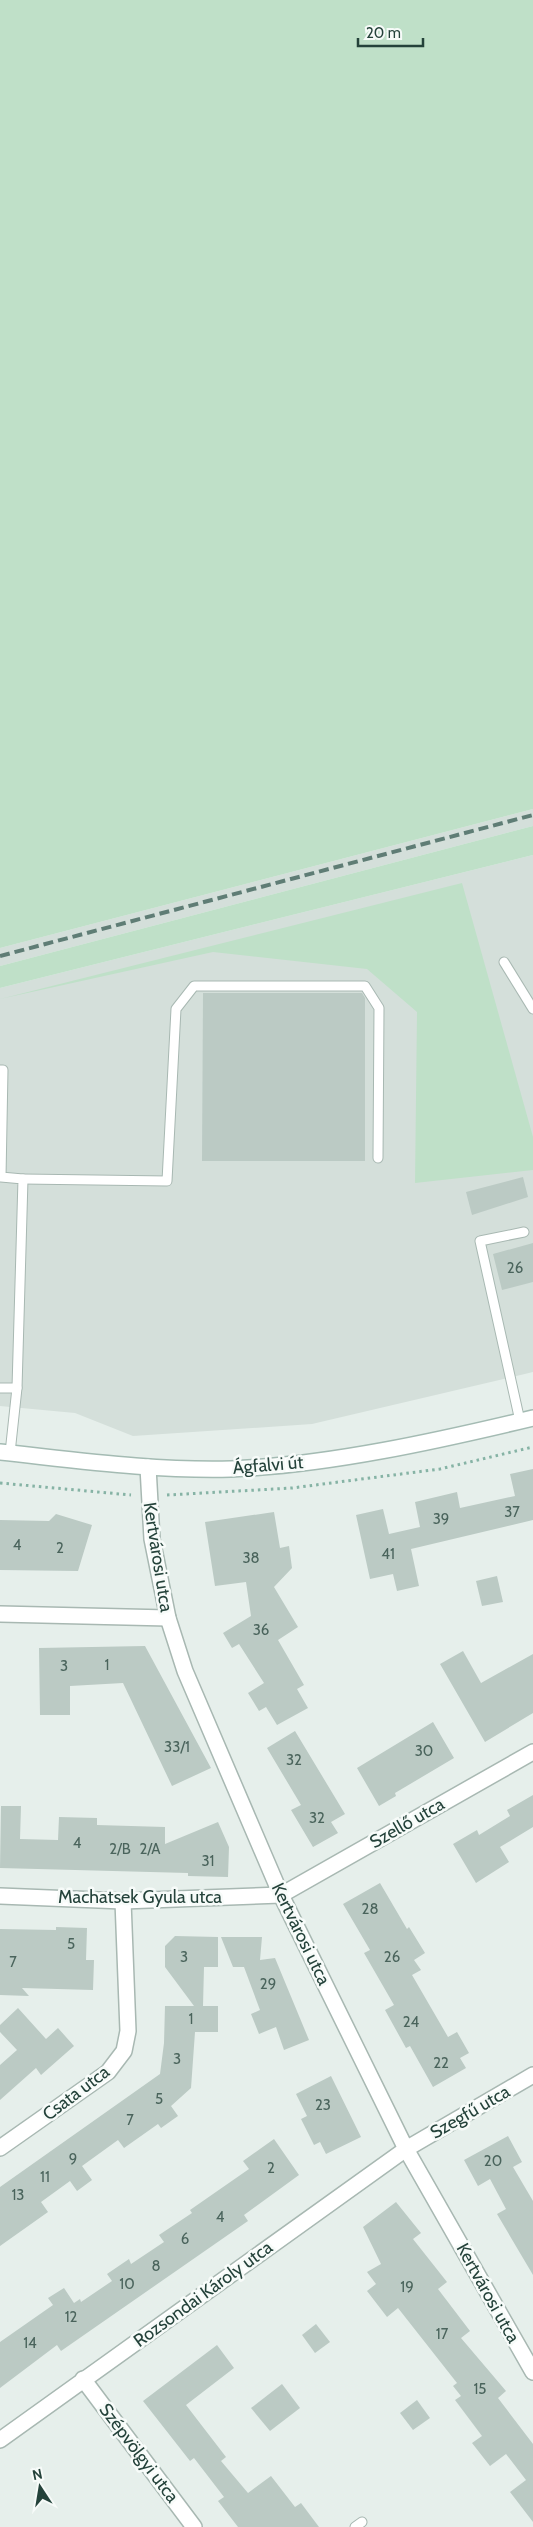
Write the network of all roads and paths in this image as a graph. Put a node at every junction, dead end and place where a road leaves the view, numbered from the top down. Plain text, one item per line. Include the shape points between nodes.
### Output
1 (504, 962) dead end
2 (533, 1009) edge
3 (0, 1070) edge
4 (378, 1158) dead end
5 (23, 1179) junction
6 (524, 1232) dead end
7 (0, 1388) edge
8 (17, 1388) junction
9 (526, 1419) edge
10 (533, 1447) edge
11 (5, 1453) edge
12 (148, 1467) junction
13 (0, 1483) edge
14 (148, 1496) junction
15 (0, 1614) edge
16 (168, 1618) junction
17 (533, 1752) edge
18 (281, 1894) junction
19 (0, 1896) edge
20 (123, 1901) junction
21 (533, 2074) edge
22 (0, 2148) edge
23 (406, 2149) junction
24 (533, 2372) edge
25 (83, 2379) junction
26 (0, 2440) edge
27 (194, 2527) edge

1 - 2 lane
3 - 5 lane via 1,1177
4 - 5 lane via 379,1008 365,986 194,986 176,1009 167,1181
5 - 8 lane
6 - 9 lane via 480,1242
7 - 8 lane
8 - 11 lane
9 - 12 street, Ágfalvi út via 365,1453 298,1463 230,1469
10 - 14 path via 440,1469 301,1487
11 - 12 street, Ágfalvi út
12 - 14 street, Kertvárosi utca
13 - 14 path
14 - 16 street, Kertvárosi utca via 152,1539
15 - 16 street
16 - 18 street, Kertvárosi utca via 185,1671
17 - 18 street, Szellő utca
18 - 20 street, Machatsek Gyula utca
18 - 23 street, Kertvárosi utca
19 - 20 street, Machatsek Gyula utca
20 - 22 street, Csata utca via 128,2031 124,2051 108,2072
21 - 23 street, Szegfű utca
23 - 24 street, Kertvárosi utca
23 - 25 street, Rozsondai Károly utca
25 - 26 street, Rozsondai Károly utca
25 - 27 street, Szépvölgyi utca

